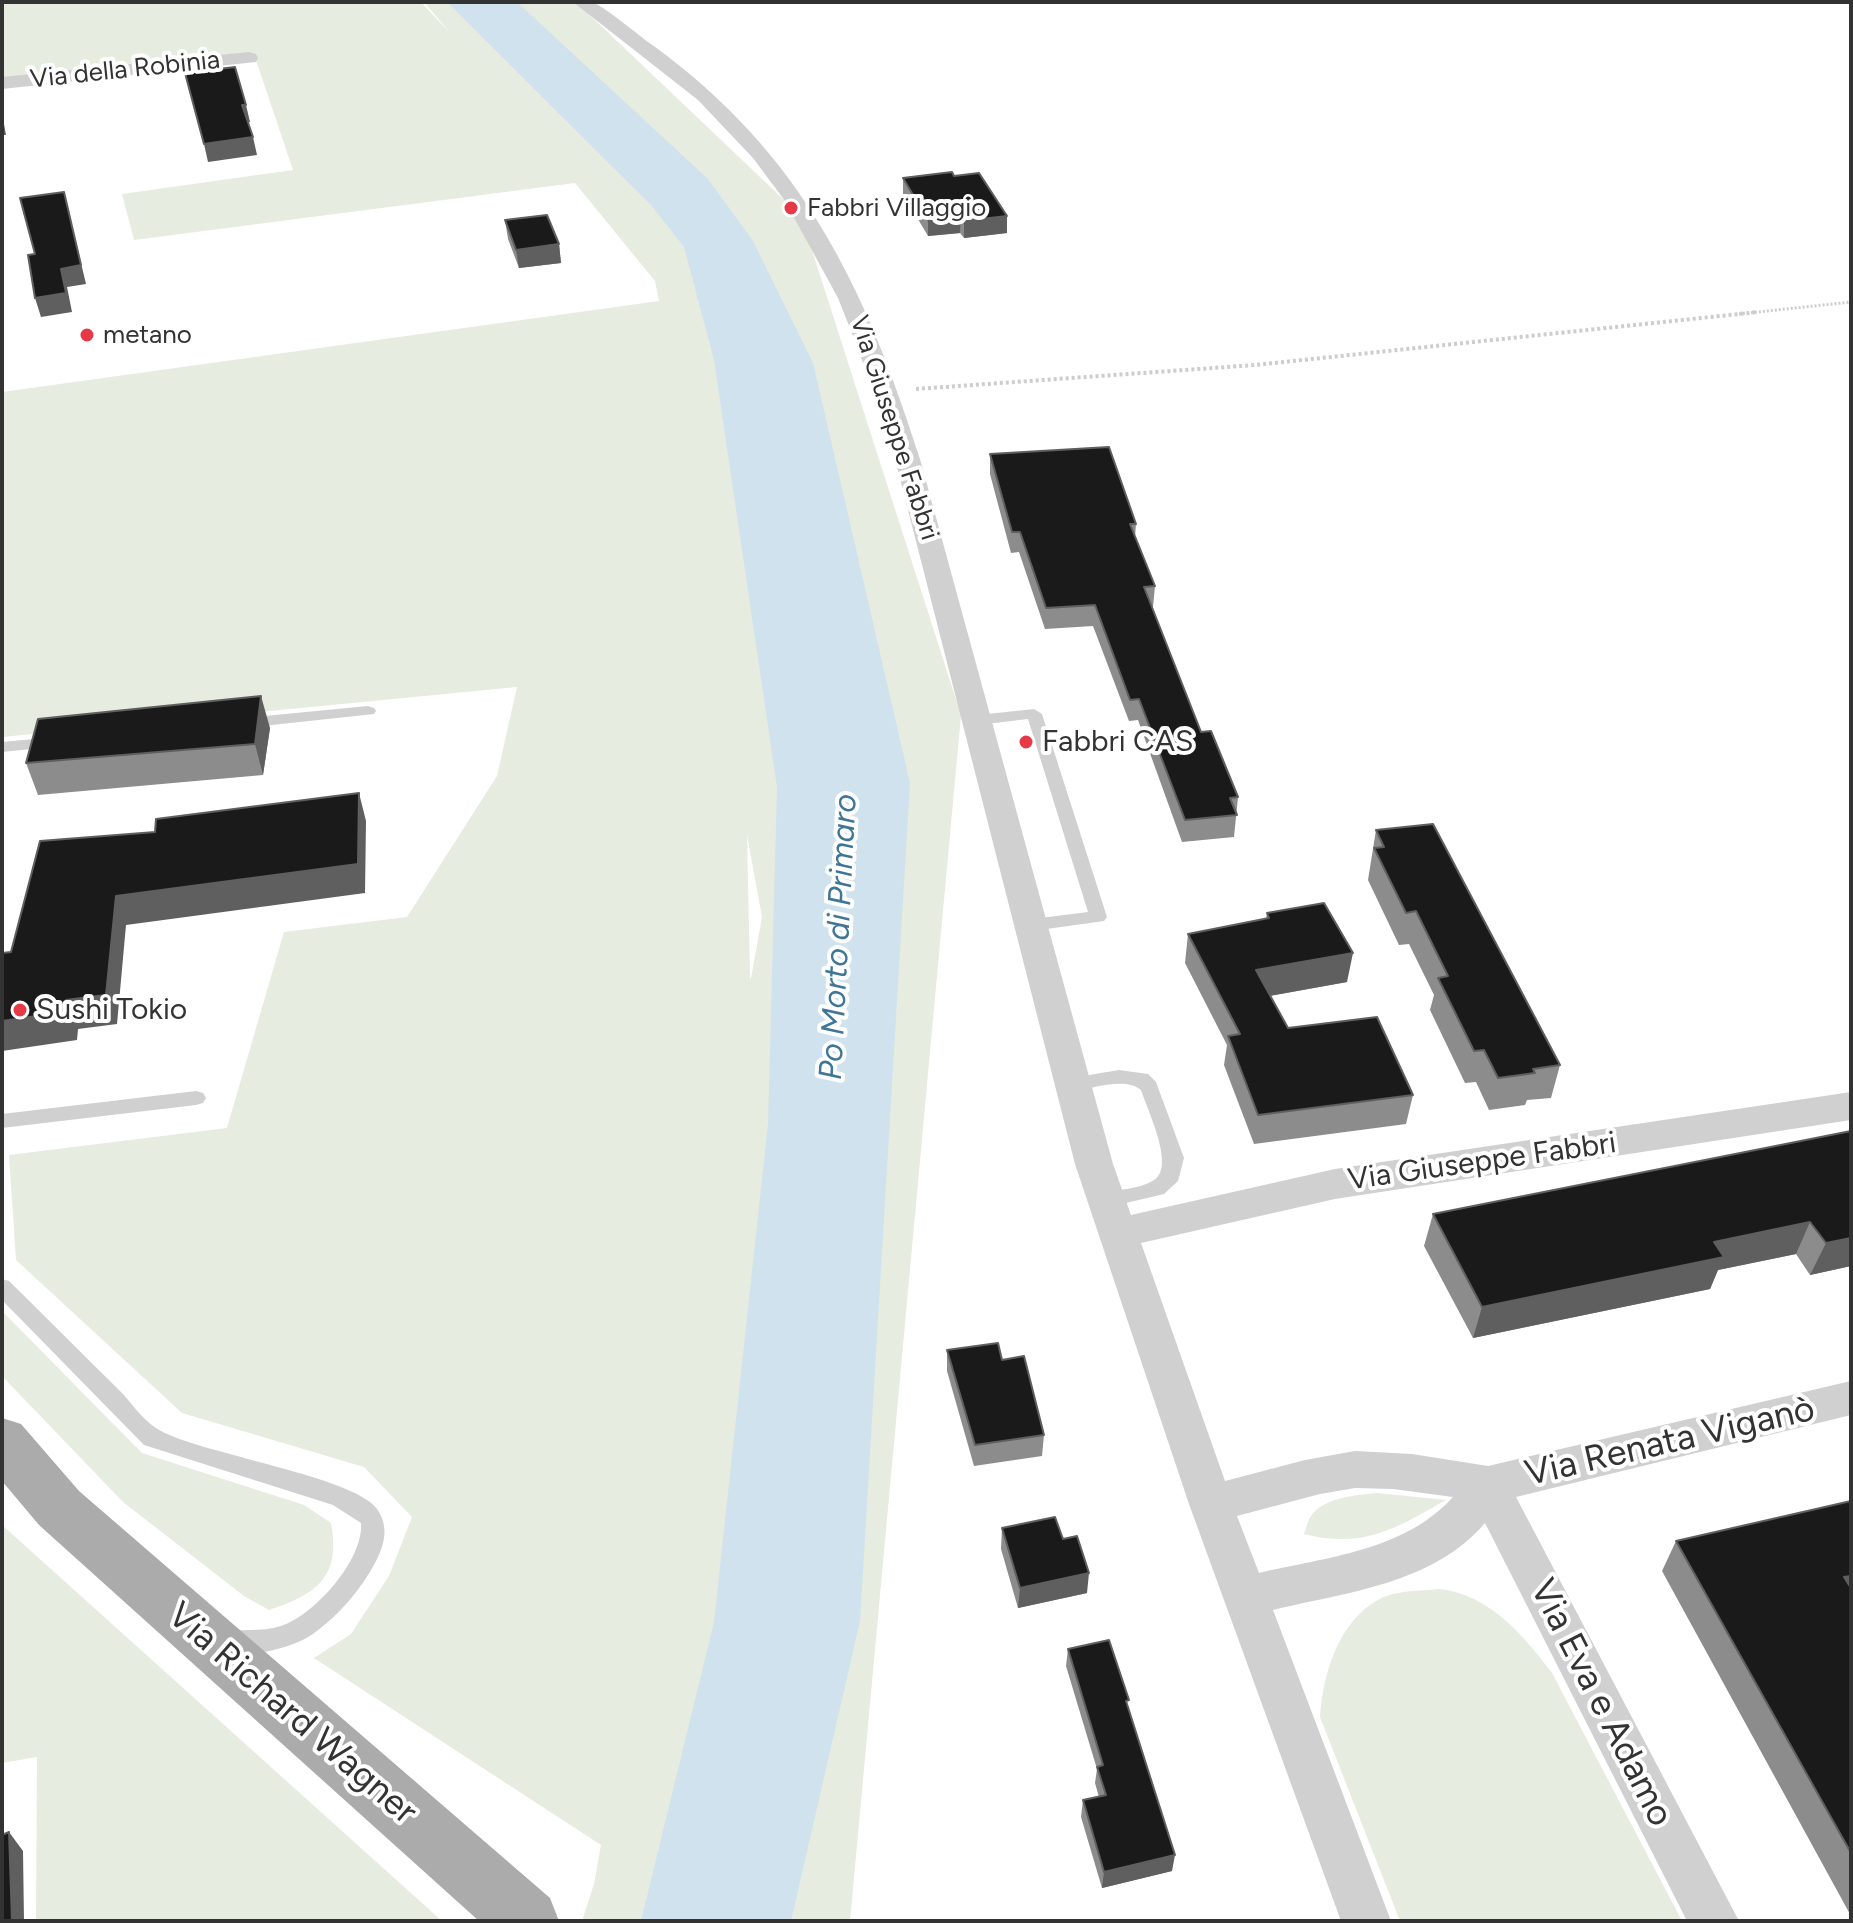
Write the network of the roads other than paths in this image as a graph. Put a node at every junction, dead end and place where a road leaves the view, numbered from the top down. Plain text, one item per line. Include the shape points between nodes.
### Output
1 (582, 2) edge
2 (249, 58) dead end
3 (2, 83) edge
4 (368, 711) dead end
5 (978, 720) junction
6 (224, 725) edge
7 (66, 741) edge
8 (2, 747) edge
9 (1032, 925) junction
10 (1071, 1085) junction
11 (196, 1098) dead end
12 (1851, 1106) edge
13 (2, 1121) edge
14 (1111, 1217) junction
15 (2, 1287) edge
16 (1851, 1398) edge
17 (2, 1441) edge
18 (2, 1472) edge
19 (1488, 1485) junction
20 (1211, 1504) junction
21 (59, 1508) junction
22 (1245, 1597) junction
23 (211, 1643) junction
24 (527, 1921) edge
25 (1366, 1921) edge
26 (1714, 1921) edge

1 - 5 street, Via Giuseppe Fabbri via 696,88 734,124 801,210 846,287 887,391
2 - 3 street, Via della Robinia
4 - 6 lane
5 - 9 street, Via Giuseppe Fabbri
5 - 9 lane via 1034,714 1098,917
7 - 8 lane
9 - 10 street, Via Giuseppe Fabbri
10 - 14 street, Via Giuseppe Fabbri
10 - 14 lane via 1141,1079 1149,1087 1174,1158 1168,1181
11 - 13 lane
12 - 14 street, Via Giuseppe Fabbri
14 - 20 street, Via Giuseppe Fabbri
15 - 23 lane via 152,1438 339,1497 371,1518 375,1530 368,1552 344,1590 316,1620 287,1637
16 - 19 street, Via Renata Viganò
17 - 21 main road, Via Richard Wagner
18 - 21 main road, Via Richard Wagner
19 - 20 street, Via Renata Viganò via 1432,1475 1350,1471
19 - 22 street, Via Renata Viganò via 1466,1518 1424,1549
19 - 26 street, Via Eva e Adamo
20 - 22 street, Via Giuseppe Fabbri
21 - 23 main road, Via Richard Wagner
22 - 25 street, Via Giuseppe Fabbri
23 - 24 main road, Via Richard Wagner

